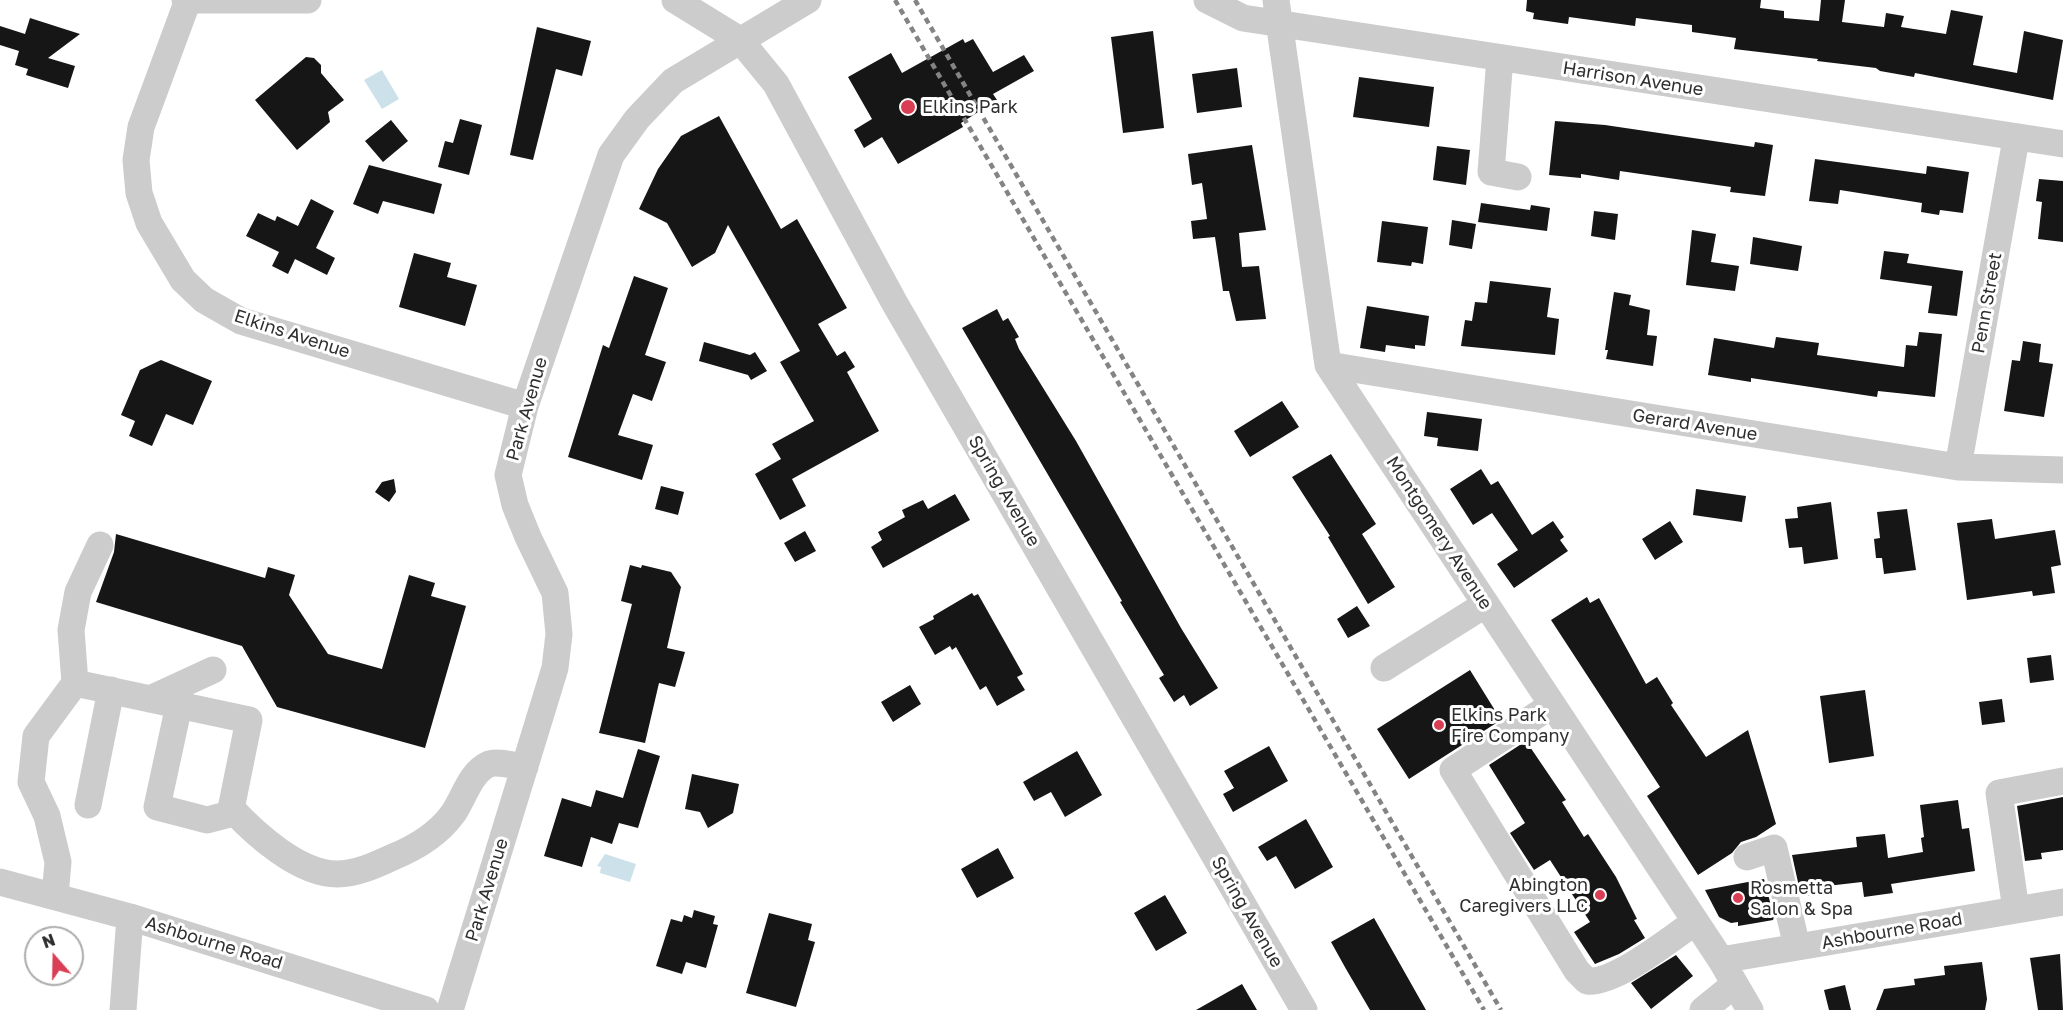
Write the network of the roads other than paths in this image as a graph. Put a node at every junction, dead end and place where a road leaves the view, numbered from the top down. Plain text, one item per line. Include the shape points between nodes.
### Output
1 (187, 0) edge
2 (308, 0) edge
3 (675, 0) edge
4 (808, 0) edge
5 (1207, 0) edge
6 (1278, 12) edge
7 (740, 40) junction
8 (1500, 58) junction
9 (2016, 139) junction
10 (2063, 144) edge
11 (1518, 177) dead end
12 (1328, 365) junction
13 (525, 406) junction
14 (1958, 467) junction
15 (2063, 470) edge
16 (100, 545) dead end
17 (1486, 604) junction
18 (1384, 668) dead end
19 (213, 670) dead end
20 (75, 683) junction
21 (111, 690) junction
22 (150, 699) junction
23 (179, 705) junction
24 (1552, 705) junction
25 (525, 767) junction
26 (2063, 781) edge
27 (87, 805) dead end
28 (231, 808) junction
29 (1747, 857) dead end
30 (0, 882) edge
31 (55, 897) junction
32 (2063, 902) edge
33 (2016, 910) junction
34 (130, 917) junction
35 (1695, 922) junction
36 (1797, 947) junction
37 (1721, 960) junction
38 (1735, 984) junction
39 (123, 1010) edge
40 (426, 1010) edge
41 (450, 1010) edge
42 (1304, 1010) edge
43 (1703, 1010) edge
44 (1750, 1010) edge

1 - 2 street
1 - 13 street, Elkins Avenue via 141,127 136,160 139,193 149,223 183,280 204,300 242,321
3 - 7 street, Spring Avenue
4 - 7 street, Park Avenue
5 - 6 street, Harrison Avenue via 1243,18
6 - 8 street, Harrison Avenue
6 - 12 street, Montgomery Avenue
7 - 13 street, Park Avenue via 673,81 637,119 611,155
7 - 42 street, Spring Avenue via 776,84 894,302
8 - 9 street, Harrison Avenue
8 - 11 street via 1491,172
9 - 10 street, Harrison Avenue
9 - 14 street, Penn Street
12 - 14 street, Gerard Avenue
12 - 17 street, Montgomery Avenue
13 - 25 street, Park Avenue via 508,475 515,505 555,593 559,634 555,668
14 - 15 street, Gerard Avenue
16 - 20 street via 78,592 71,630
17 - 18 street
17 - 24 street, Montgomery Avenue
19 - 22 street
20 - 21 street
20 - 31 street via 36,736 31,782 47,816 58,862
21 - 22 street
21 - 27 street
22 - 23 street
23 - 28 street via 249,720
23 - 28 street via 158,807 207,820 230,814
24 - 35 street, Montgomery Avenue
24 - 35 street via 1453,770 1577,971 1587,981 1597,982 1628,967
25 - 28 street via 491,763 478,771 452,816 418,846 370,867 337,874 313,870 285,854 254,832
25 - 41 street, Park Avenue
26 - 33 street via 1999,793
29 - 36 street via 1774,848
30 - 31 street, Ashbourne Road
31 - 34 street, Ashbourne Road
32 - 33 street, Ashbourne Road
33 - 36 street, Ashbourne Road
34 - 39 street
34 - 40 street, Ashbourne Road
35 - 37 street, Montgomery Avenue
36 - 37 street, Ashbourne Road
37 - 38 street, Montgomery Avenue
38 - 43 street
38 - 44 street, Montgomery Avenue

